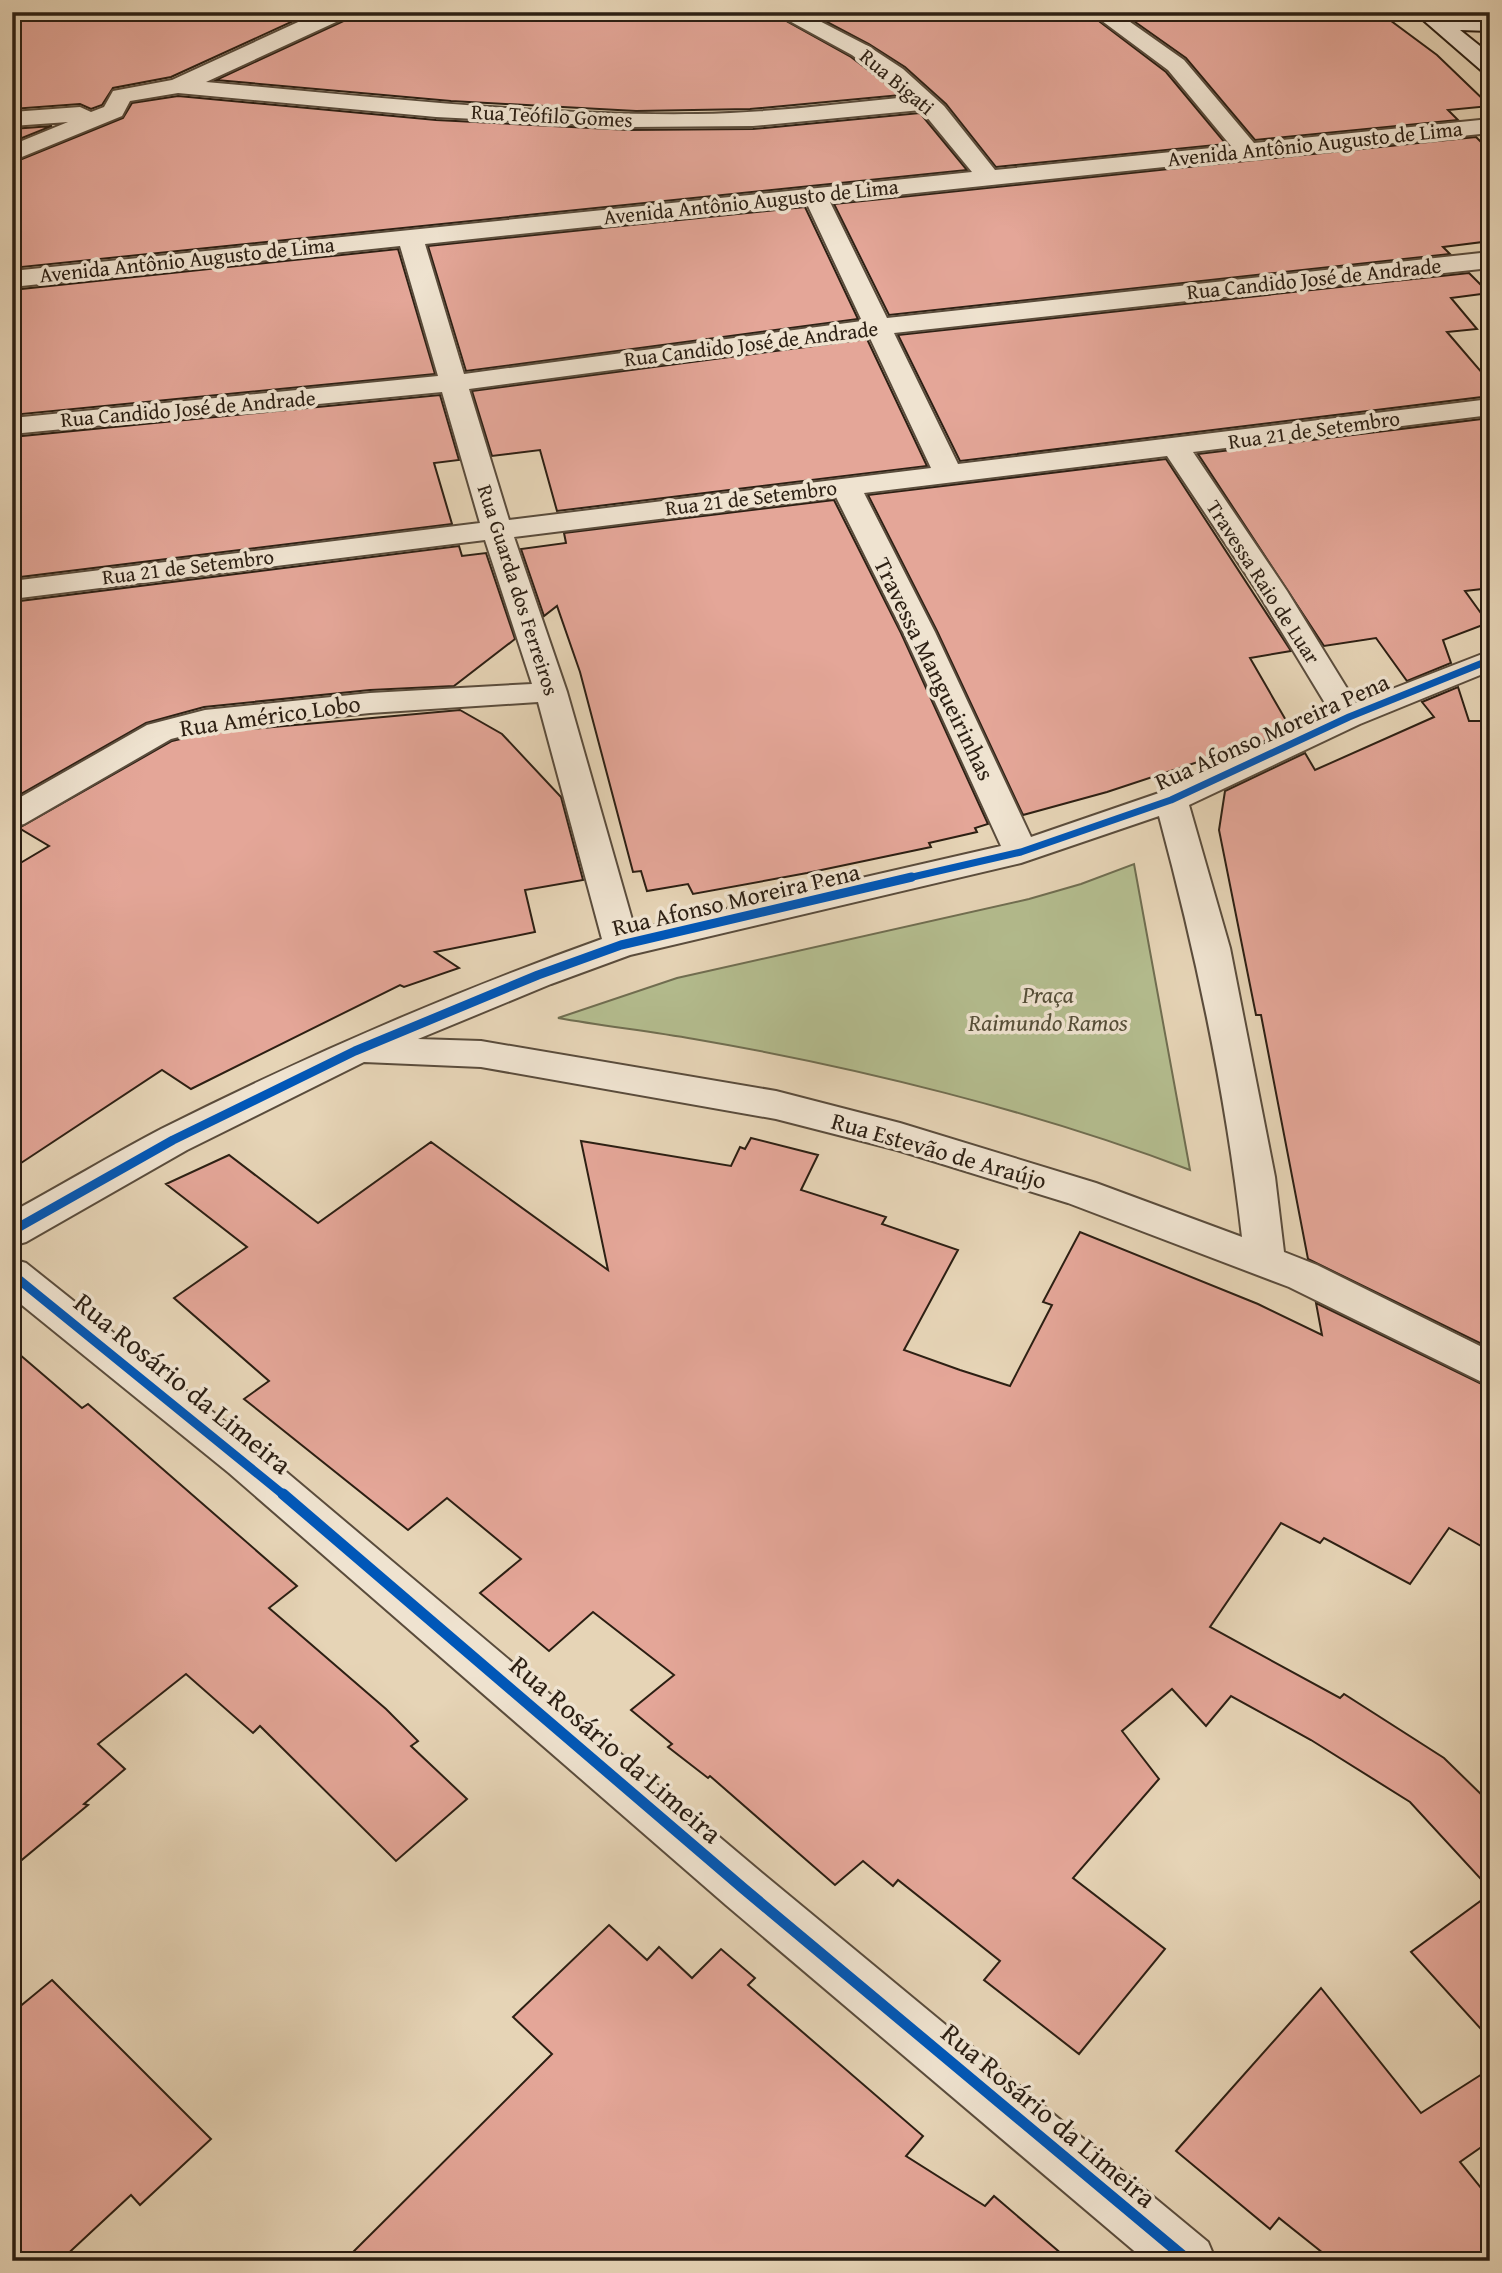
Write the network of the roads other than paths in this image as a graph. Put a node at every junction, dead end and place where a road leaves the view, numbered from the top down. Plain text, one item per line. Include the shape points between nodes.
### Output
1 (339, 12) edge
2 (785, 12) edge
3 (1101, 12) edge
4 (1433, 18) edge
5 (1490, 24) edge
6 (1490, 66) edge
7 (178, 86) junction
8 (927, 102) junction
9 (114, 111) junction
10 (12, 119) edge
11 (1490, 126) edge
12 (1247, 150) junction
13 (12, 154) edge
14 (989, 178) junction
15 (815, 196) junction
16 (410, 237) junction
17 (1490, 260) edge
18 (12, 279) edge
19 (879, 327) junction
20 (454, 383) junction
21 (1490, 407) edge
22 (12, 426) edge
23 (1176, 448) junction
24 (949, 475) junction
25 (846, 487) junction
26 (497, 528) junction
27 (12, 590) edge
28 (1490, 660) edge
29 (551, 692) junction
30 (1349, 717) junction
31 (1171, 800) junction
32 (12, 816) edge
33 (1021, 852) junction
34 (621, 945) junction
35 (355, 1051) junction
36 (12, 1231) edge
37 (1265, 1261) junction
38 (12, 1274) edge
39 (1490, 1370) edge
40 (1189, 2261) edge

1 - 7 street
2 - 8 street, Rua Bigati via 878,61
3 - 12 street via 1176,65
4 - 5 street
4 - 6 street
7 - 8 street, Rua Teófilo Gomes via 482,113 635,121 778,117
7 - 9 street via 121,96
8 - 14 street, Rua Bigati
9 - 10 street
9 - 13 street
11 - 12 street, Avenida Antônio Augusto de Lima
12 - 14 street, Avenida Antônio Augusto de Lima
14 - 15 street, Avenida Antônio Augusto de Lima
15 - 16 street, Avenida Antônio Augusto de Lima
15 - 19 street
16 - 18 street, Avenida Antônio Augusto de Lima
16 - 20 street, Rua Guarda dos Ferreiros
17 - 19 street, Rua Candido José de Andrade
19 - 20 street, Rua Candido José de Andrade
19 - 24 street
20 - 22 street, Rua Candido José de Andrade
20 - 26 street, Rua Guarda dos Ferreiros
21 - 23 street, Rua 21 de Setembro
23 - 24 street, Rua 21 de Setembro
23 - 30 street, Travessa Raio de Luar
24 - 25 street, Rua 21 de Setembro
25 - 26 street, Rua 21 de Setembro
25 - 33 street, Travessa Mangueirinhas
26 - 27 street, Rua 21 de Setembro
26 - 29 street, Rua Guarda dos Ferreiros
28 - 30 street, Rua Afonso Moreira Pena
29 - 32 street, Rua Américo Lobo via 370,703 205,720 159,732
29 - 34 street, Rua Guarda dos Ferreiros
30 - 31 street, Rua Afonso Moreira Pena
31 - 33 street, Rua Afonso Moreira Pena
31 - 37 street via 1215,961 1255,1177
33 - 34 street, Rua Afonso Moreira Pena
34 - 35 street, Rua Afonso Moreira Pena
35 - 36 street, Rua Afonso Moreira Pena via 173,1140
35 - 37 street, Rua Estevão de Araújo via 481,1054 776,1105 1082,1193
37 - 39 street, Rua Estevão de Araújo
38 - 40 street, Rua Rosário da Limeira via 244,1461 744,1889

